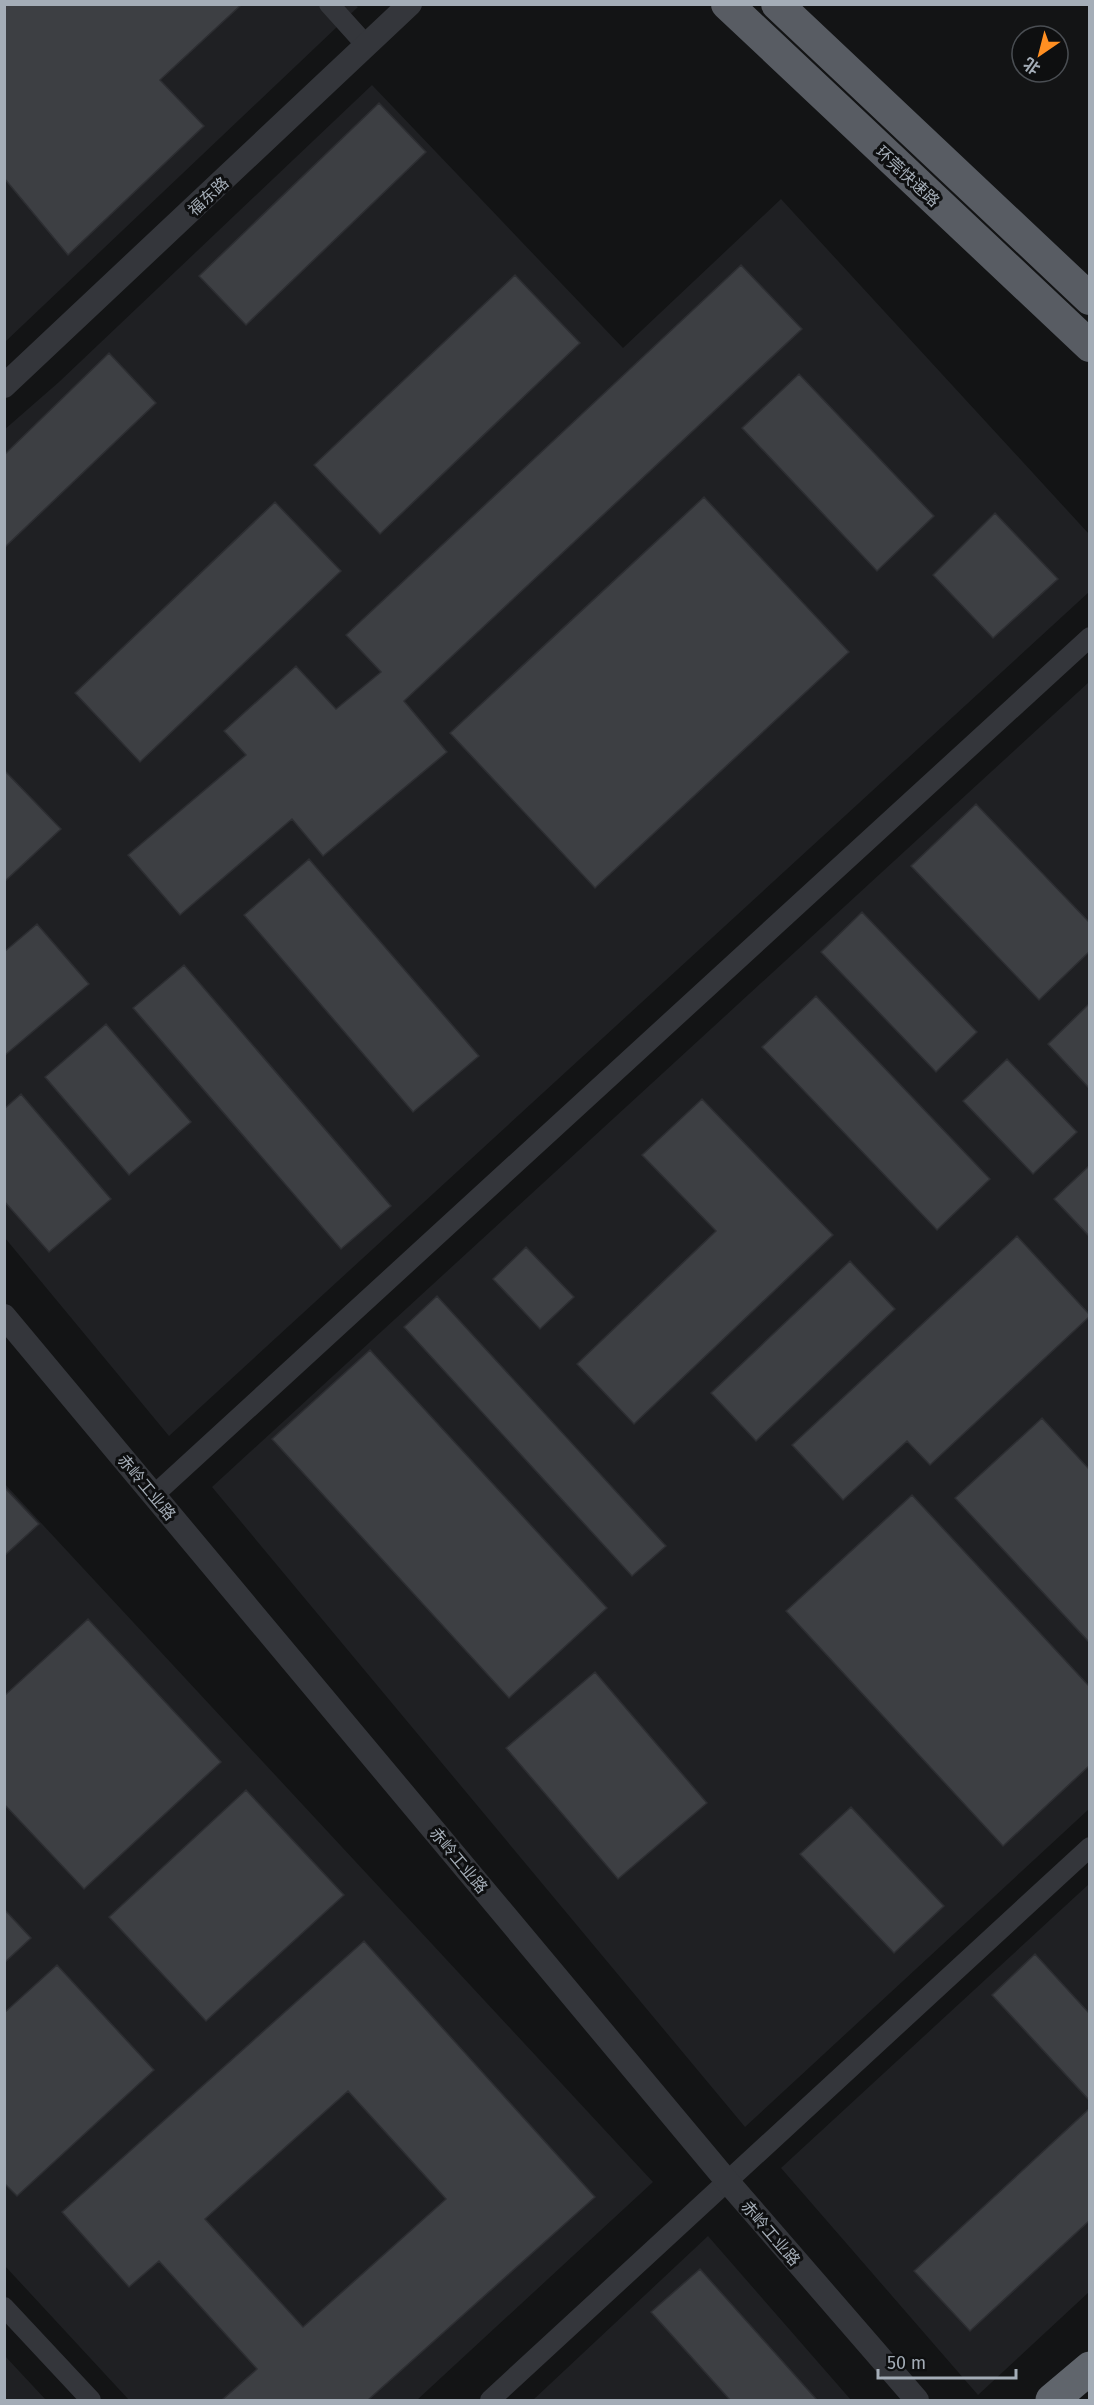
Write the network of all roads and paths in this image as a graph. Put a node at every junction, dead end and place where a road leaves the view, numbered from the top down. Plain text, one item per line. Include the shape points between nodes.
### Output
1 (328, 4) edge
2 (410, 4) edge
3 (727, 4) edge
4 (777, 4) edge
5 (366, 45) junction
6 (1089, 299) edge
7 (1089, 346) edge
8 (4, 386) edge
9 (1089, 637) edge
10 (4, 1316) edge
11 (154, 1495) junction
12 (1089, 1847) edge
13 (727, 2181) junction
14 (4, 2307) edge
15 (1089, 2368) edge
16 (91, 2400) edge
17 (490, 2400) edge
18 (917, 2400) edge
19 (1052, 2400) edge

1 - 5 street
2 - 5 street, 福东路
3 - 7 highway, 环莞快速路
4 - 6 highway, 环莞快速路
5 - 8 street, 福东路
9 - 11 street
10 - 11 street, 赤岭工业路
11 - 13 street, 赤岭工业路
12 - 13 street
13 - 17 street
13 - 18 street, 赤岭工业路
14 - 16 street
15 - 19 highway

